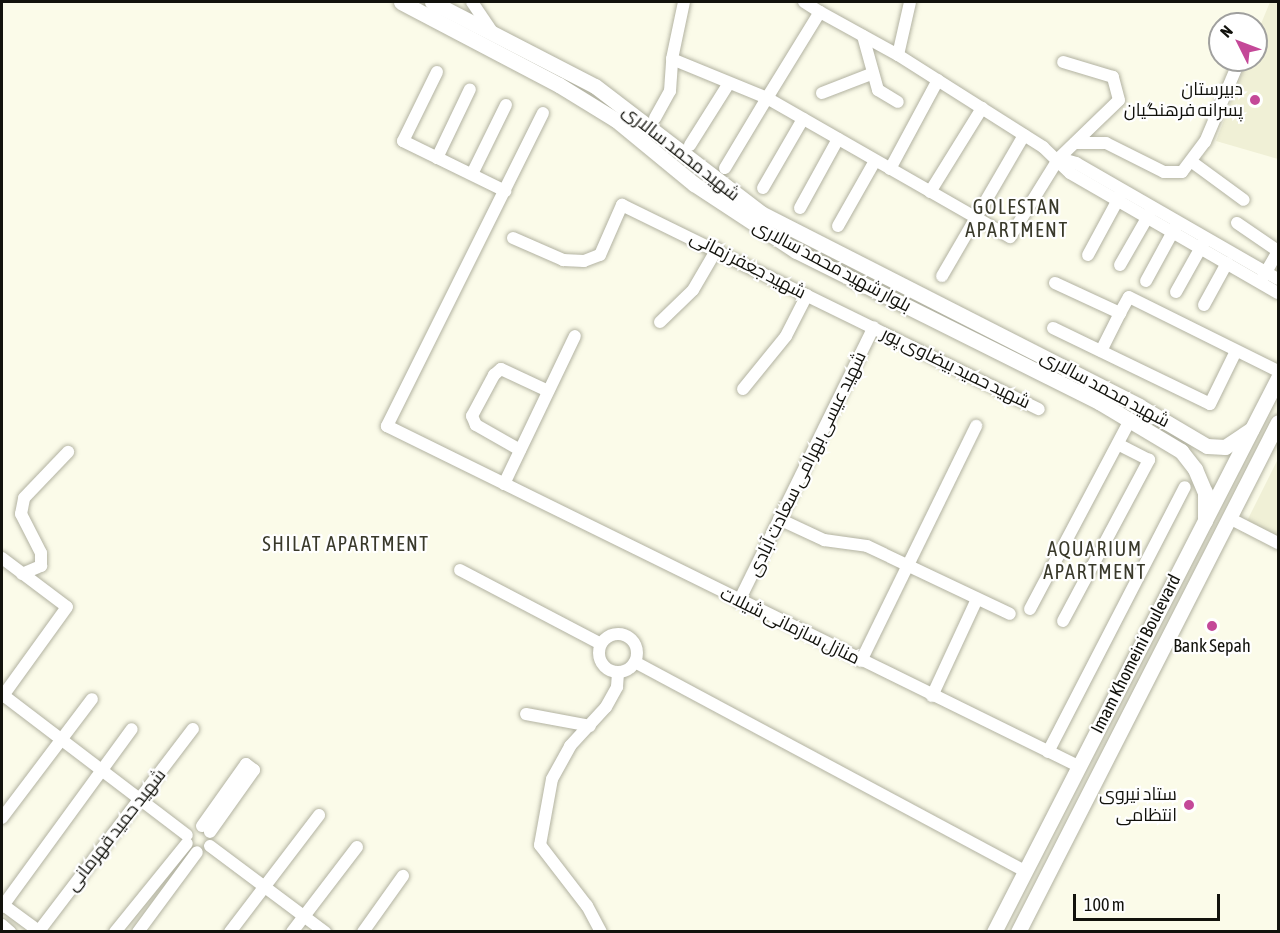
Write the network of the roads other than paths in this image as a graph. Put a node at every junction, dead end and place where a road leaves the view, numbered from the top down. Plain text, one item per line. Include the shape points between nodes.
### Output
1 (401, 2) edge
2 (432, 2) edge
3 (472, 2) edge
4 (684, 2) edge
5 (804, 2) edge
6 (910, 2) edge
7 (820, 12) junction
8 (494, 33) junction
9 (862, 36) junction
10 (898, 55) junction
11 (672, 59) junction
12 (1063, 62) dead end
13 (437, 72) dead end
14 (1235, 72) edge
15 (871, 74) junction
16 (938, 80) junction
17 (729, 83) junction
18 (470, 89) dead end
19 (822, 93) dead end
20 (767, 98) junction
21 (898, 102) dead end
22 (506, 105) dead end
23 (982, 108) junction
24 (543, 113) dead end
25 (655, 118) dead end
26 (803, 119) junction
27 (1024, 135) junction
28 (838, 139) junction
29 (1075, 143) junction
30 (690, 144) dead end
31 (437, 158) junction
32 (1059, 158) junction
33 (875, 160) junction
34 (1191, 162) junction
35 (725, 168) dead end
36 (890, 169) junction
37 (472, 174) junction
38 (763, 188) dead end
39 (505, 191) junction
40 (930, 192) junction
41 (1120, 195) junction
42 (1244, 200) dead end
43 (800, 208) dead end
44 (1150, 212) junction
45 (974, 218) junction
46 (1237, 223) dead end
47 (838, 226) dead end
48 (1175, 227) junction
49 (513, 238) dead end
50 (1203, 243) junction
51 (717, 249) junction
52 (1278, 251) edge
53 (1088, 255) dead end
54 (1227, 263) junction
55 (1120, 265) dead end
56 (942, 276) dead end
57 (1263, 277) junction
58 (1278, 279) edge
59 (1146, 281) dead end
60 (1055, 282) dead end
61 (1176, 292) dead end
62 (1278, 293) edge
63 (807, 295) junction
64 (1204, 305) dead end
65 (1120, 313) junction
66 (660, 322) dead end
67 (874, 327) junction
68 (1053, 328) dead end
69 (575, 336) dead end
70 (1101, 351) junction
71 (1236, 351) junction
72 (1278, 371) edge
73 (1278, 378) edge
74 (743, 389) dead end
75 (548, 391) junction
76 (1138, 406) junction
77 (1039, 409) dead end
78 (1130, 420) junction
79 (1278, 422) edge
80 (976, 426) dead end
81 (1252, 429) junction
82 (1118, 444) junction
83 (520, 450) junction
84 (68, 452) dead end
85 (504, 483) junction
86 (1185, 487) dead end
87 (780, 519) junction
88 (1231, 519) junction
89 (1205, 520) junction
90 (1278, 543) edge
91 (2, 558) edge
92 (907, 565) junction
93 (460, 570) dead end
94 (22, 574) junction
95 (977, 599) junction
96 (739, 601) junction
97 (1030, 609) dead end
98 (1010, 615) dead end
99 (1063, 621) dead end
100 (601, 644) junction
101 (861, 661) junction
102 (635, 662) junction
103 (618, 672) junction
104 (2, 696) edge
105 (932, 696) junction
106 (92, 699) dead end
107 (526, 714) dead end
108 (590, 726) junction
109 (132, 729) dead end
110 (193, 729) dead end
111 (62, 740) junction
112 (1048, 752) junction
113 (1078, 766) junction
114 (100, 770) junction
115 (140, 800) junction
116 (319, 815) dead end
117 (2, 818) edge
118 (206, 829) junction
119 (187, 839) junction
120 (210, 846) junction
121 (357, 847) dead end
122 (197, 852) junction
123 (1025, 870) junction
124 (403, 876) dead end
125 (265, 887) junction
126 (146, 895) junction
127 (157, 904) junction
128 (2, 905) edge
129 (304, 916) junction
130 (2, 925) edge
131 (39, 931) edge
132 (9, 932) edge
133 (116, 932) edge
134 (138, 932) edge
135 (230, 932) edge
136 (292, 932) edge
137 (324, 932) edge
138 (363, 932) edge
139 (601, 932) edge
140 (994, 932) edge
141 (1018, 932) edge

1 - 78 main road, بلوار شهید محمد سالاری via 616,120 694,184 796,251
2 - 8 main road, شهید محمد سالاری
3 - 8 street
4 - 11 street
5 - 7 street
6 - 10 street
7 - 9 street
7 - 20 street
8 - 76 main road, شهید محمد سالاری via 595,86 761,213
9 - 10 street
9 - 15 street
10 - 16 street
11 - 17 street
11 - 25 street via 670,91
12 - 29 street via 1113,76 1119,92 1110,113
13 - 31 street via 403,141
14 - 34 street via 1217,118
15 - 19 street
15 - 21 street via 878,90
16 - 23 street
16 - 36 street
17 - 20 street
17 - 30 street
18 - 31 street
20 - 26 street
20 - 35 street
22 - 37 street
23 - 27 street
23 - 40 street
24 - 39 street
26 - 28 street
26 - 38 street
27 - 32 street
27 - 45 street
28 - 33 street
28 - 43 street
29 - 32 street
29 - 34 street via 1106,143 1170,174 1182,172
31 - 37 street
32 - 41 street via 1076,163
32 - 45 street via 1010,237
33 - 36 street
33 - 47 street
34 - 42 street
36 - 40 street
37 - 39 street
39 - 85 street, منازل سازمانی شیلات via 387,426
40 - 45 street
41 - 44 street
41 - 53 street
44 - 48 street
44 - 55 street
45 - 56 street
46 - 52 street
48 - 50 street
48 - 59 street
49 - 51 street, شهید جعفر زمانی via 563,260 584,261 600,255 622,205
50 - 54 street
50 - 57 street
50 - 61 street
51 - 63 street, شهید جعفر زمانی
51 - 66 street via 693,290
52 - 57 street
54 - 57 street
54 - 64 street
57 - 58 street
57 - 62 street
60 - 65 street
63 - 67 street, شهید جعفر زمانی
63 - 74 street via 786,336
65 - 70 street
65 - 71 street via 1129,297
67 - 77 street, شهید حمید بیضاوی پور
67 - 87 street, شهید عیسی بهرامی سعادت آبادی
68 - 70 street
69 - 75 street
70 - 71 street via 1210,404
71 - 72 street
73 - 81 main road, Imam Khomeini Boulevard
75 - 83 street
75 - 83 street via 501,369 472,416 476,425
76 - 78 main road
76 - 81 main road, شهید محمد سالاری via 1207,446 1225,447
78 - 82 street
78 - 89 main road, بلوار شهید محمد سالاری via 1181,451 1196,469 1205,492
79 - 88 main road, Imam Khomeini Boulevard
80 - 92 street
81 - 89 main road, Imam Khomeini Boulevard
82 - 97 street
82 - 99 street via 1149,460
83 - 85 street
84 - 94 street via 24,498 21,514 41,553 41,567
85 - 96 street, منازل سازمانی شیلات
86 - 112 street
87 - 92 street via 818,539 858,543
87 - 96 street, شهید عیسی بهرامی سعادت آبادی
88 - 90 street
88 - 141 main road, Imam Khomeini Boulevard
89 - 113 main road, Imam Khomeini Boulevard
91 - 94 street
92 - 95 street
92 - 101 street
93 - 100 street
94 - 104 street via 67,607
95 - 98 street
95 - 105 street
96 - 101 street, منازل سازمانی شیلات
100 - 102 street via 616,634 628,636 637,651
100 - 103 street via 602,663
101 - 105 street, منازل سازمانی شیلات
102 - 103 street
102 - 123 street
103 - 108 street via 606,707
104 - 111 street
105 - 112 street, منازل سازمانی شیلات
106 - 111 street
107 - 108 street
108 - 139 street via 570,746 552,779 540,845 587,906
109 - 114 street
110 - 115 street, شهید حمید قهرمانی
111 - 114 street
111 - 117 street
112 - 113 street, منازل سازمانی شیلات
113 - 123 main road, Imam Khomeini Boulevard
114 - 115 street
114 - 128 street
115 - 119 street
115 - 131 street, شهید حمید قهرمانی
116 - 125 street
118 - 118 street via 254,770 246,764
118 - 119 street via 195,826
118 - 120 street
119 - 122 street
119 - 126 street
120 - 122 street
120 - 125 street
121 - 129 street
122 - 127 street
123 - 140 main road, Imam Khomeini Boulevard
124 - 138 street
125 - 129 street
125 - 135 street
126 - 127 street
126 - 133 street
127 - 134 street
128 - 131 street
129 - 136 street
129 - 137 street
130 - 132 street

